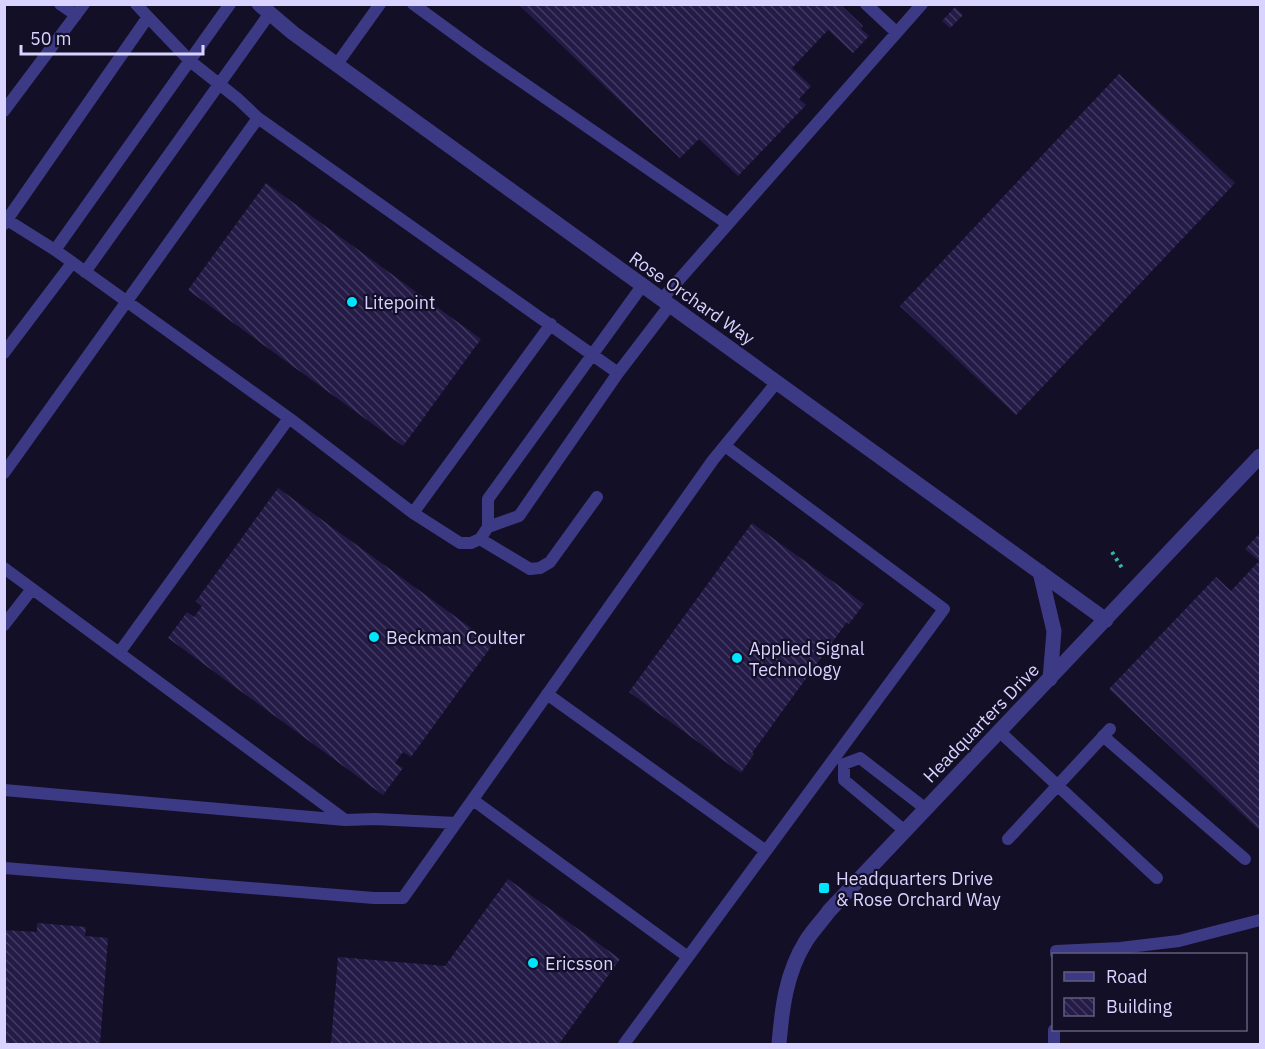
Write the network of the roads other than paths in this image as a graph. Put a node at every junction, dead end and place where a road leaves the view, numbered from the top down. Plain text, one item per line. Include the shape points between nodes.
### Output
1 (60, 4) edge
2 (84, 4) edge
3 (136, 4) edge
4 (230, 4) edge
5 (380, 4) edge
6 (413, 4) edge
7 (866, 4) edge
8 (922, 4) edge
9 (264, 9) edge
10 (76, 15) junction
11 (148, 17) junction
12 (896, 32) junction
13 (190, 61) junction
14 (337, 64) junction
15 (220, 85) junction
16 (4, 111) edge
17 (258, 118) junction
18 (6, 220) edge
19 (728, 224) junction
20 (55, 250) junction
21 (72, 263) junction
22 (85, 272) junction
23 (642, 286) junction
24 (127, 302) junction
25 (666, 302) junction
26 (551, 324) junction
27 (4, 353) edge
28 (593, 354) junction
29 (618, 373) junction
30 (777, 382) junction
31 (289, 418) junction
32 (725, 446) junction
33 (1260, 456) edge
34 (4, 473) edge
35 (597, 497) dead end
36 (413, 513) junction
37 (488, 527) junction
38 (480, 539) junction
39 (4, 568) edge
40 (1040, 572) junction
41 (32, 589) junction
42 (1106, 620) junction
43 (4, 625) edge
44 (119, 653) junction
45 (1050, 679) junction
46 (547, 694) junction
47 (1000, 732) junction
48 (840, 761) junction
49 (1058, 785) junction
50 (4, 790) edge
51 (473, 800) junction
52 (926, 809) junction
53 (345, 820) junction
54 (456, 823) junction
55 (905, 831) junction
56 (1008, 839) dead end
57 (766, 851) junction
58 (1245, 859) dead end
59 (4, 868) edge
60 (1157, 879) dead end
61 (1260, 920) edge
62 (1056, 953) edge
63 (688, 957) junction
64 (624, 1044) edge
65 (779, 1044) edge

1 - 10 lane
2 - 10 lane
3 - 11 lane
4 - 13 lane
5 - 14 lane
6 - 19 lane
7 - 12 lane
8 - 12 lane
9 - 14 street, Rose Orchard Way
9 - 15 lane
10 - 16 lane
11 - 13 lane
11 - 18 lane
12 - 19 lane
13 - 15 lane
13 - 20 lane
14 - 23 street, Rose Orchard Way
15 - 17 lane
15 - 22 lane
17 - 24 lane
17 - 26 lane
18 - 20 lane
19 - 25 lane
20 - 21 lane
21 - 22 lane
21 - 27 lane
22 - 24 lane
23 - 25 street, Rose Orchard Way
23 - 28 lane
24 - 31 lane
24 - 34 lane
25 - 29 lane
25 - 30 street, Rose Orchard Way
26 - 28 lane
26 - 36 lane
28 - 29 lane
28 - 37 lane via 488,500
29 - 37 lane via 519,516
30 - 32 lane
30 - 40 street, Rose Orchard Way
31 - 36 lane
31 - 44 lane
32 - 46 lane
32 - 48 lane via 944,609
33 - 42 street, Headquarters Drive
35 - 38 lane via 550,562 540,568 530,569
36 - 38 lane via 460,543
37 - 38 lane
39 - 41 lane
40 - 42 street, Rose Orchard Way
40 - 45 street via 1054,631
41 - 43 lane
41 - 44 lane
42 - 45 street, Headquarters Drive
44 - 53 lane
45 - 47 street, Headquarters Drive
46 - 51 lane
46 - 57 lane
47 - 49 lane
47 - 52 street, Headquarters Drive
48 - 52 lane via 860,758
48 - 55 lane via 844,780
48 - 57 lane
49 - 56 lane
49 - 58 lane via 1106,732
49 - 60 lane
50 - 53 lane
51 - 54 lane
51 - 63 lane
52 - 55 street, Headquarters Drive
53 - 54 lane
54 - 59 lane via 403,898
55 - 65 street, Headquarters Drive via 806,941 789,978
57 - 63 lane
61 - 62 lane via 1179,940
63 - 64 lane

